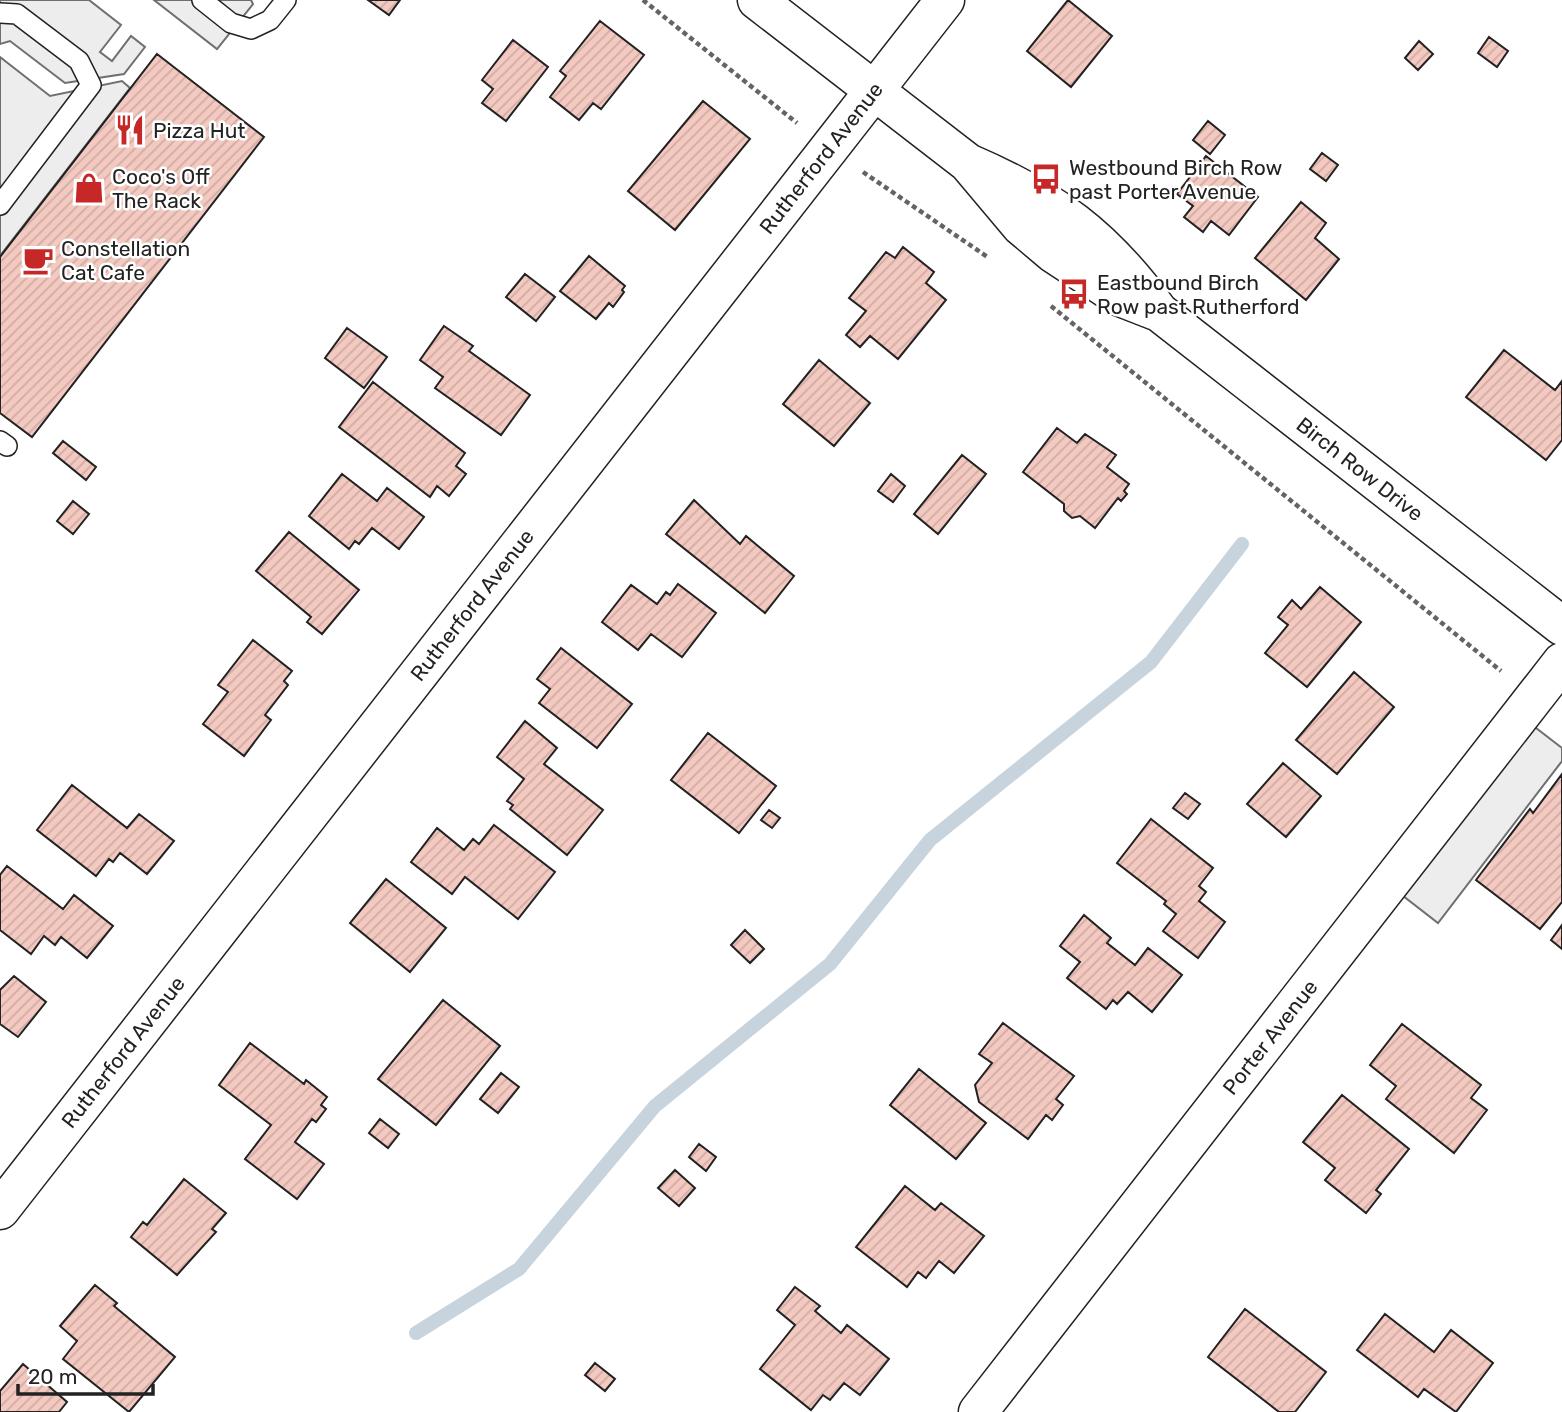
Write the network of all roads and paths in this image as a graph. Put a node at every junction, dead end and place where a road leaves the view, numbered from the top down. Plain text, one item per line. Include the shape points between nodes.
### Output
1 (202, 0) edge
2 (286, 0) edge
3 (643, 0) edge
4 (757, 0) edge
5 (945, 0) edge
6 (0, 13) edge
7 (874, 91) junction
8 (828, 148) junction
9 (0, 205) edge
10 (991, 259) dead end
11 (1046, 302) dead end
12 (1562, 626) edge
13 (1562, 662) edge
14 (1534, 698) junction
15 (0, 1210) edge
16 (978, 1412) edge

1 - 2 lane via 231,23 251,29 270,20
3 - 8 path
4 - 7 street, Birch Row Drive
5 - 7 street, Rutherford Avenue
6 - 9 lane via 17,14 79,61 90,85
7 - 8 street, Rutherford Avenue
7 - 12 street, Birch Row Drive via 968,163 1047,201 1078,223 1137,282 1159,312
8 - 10 path
8 - 15 street, Rutherford Avenue
11 - 14 path
13 - 14 street, Porter Avenue
14 - 16 street, Porter Avenue

